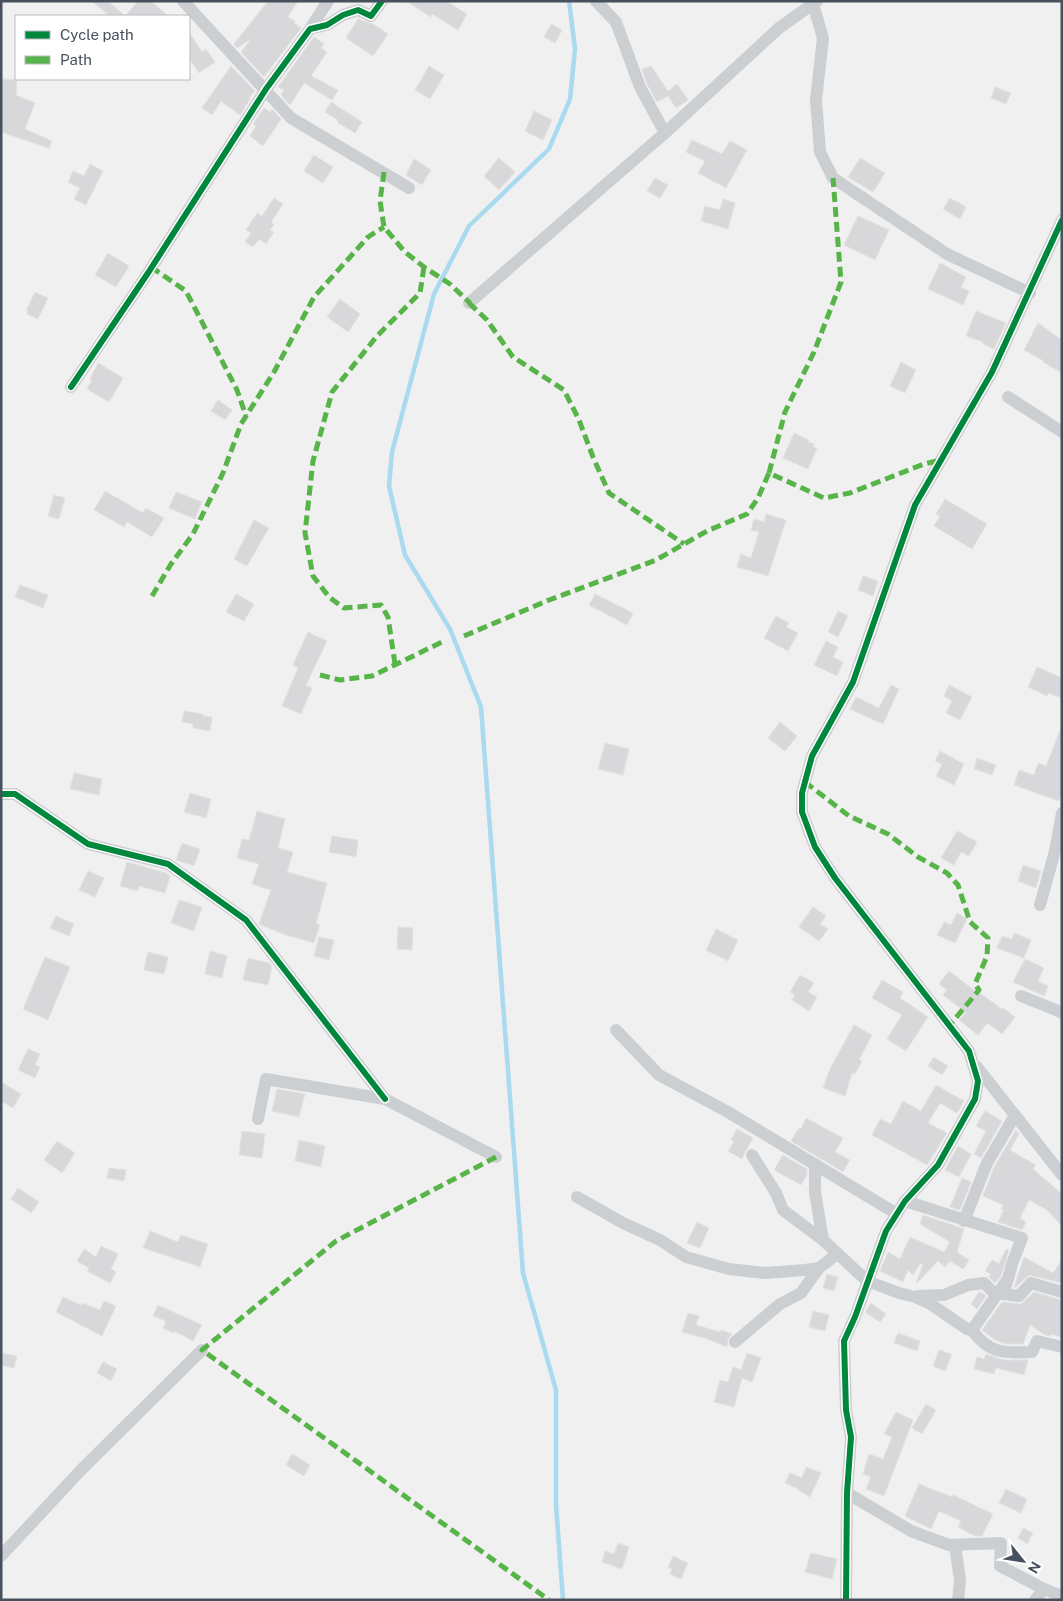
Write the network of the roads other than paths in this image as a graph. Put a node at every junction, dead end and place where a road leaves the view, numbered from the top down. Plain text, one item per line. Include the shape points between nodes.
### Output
1 (183, 1) edge
2 (328, 1) edge
3 (382, 1) edge
4 (596, 1) edge
5 (813, 3) edge
6 (310, 29) junction
7 (266, 90) junction
8 (665, 133) junction
9 (409, 188) dead end
10 (1062, 220) edge
11 (1030, 293) junction
12 (469, 303) dead end
13 (71, 387) dead end
14 (1008, 397) dead end
15 (1062, 432) edge
16 (1, 794) edge
17 (1062, 813) edge
18 (1040, 906) dead end
19 (1021, 996) dead end
20 (1062, 1014) edge
21 (616, 1030) dead end
22 (974, 1063) junction
23 (385, 1100) junction
24 (1014, 1117) junction
25 (258, 1119) dead end
26 (752, 1155) dead end
27 (496, 1157) dead end
28 (815, 1164) junction
29 (1062, 1175) edge
30 (577, 1197) dead end
31 (905, 1201) junction
32 (897, 1214) junction
33 (964, 1220) junction
34 (822, 1240) junction
35 (837, 1254) junction
36 (819, 1268) junction
37 (1008, 1279) junction
38 (867, 1281) junction
39 (1062, 1292) edge
40 (996, 1295) junction
41 (915, 1296) junction
42 (972, 1330) junction
43 (735, 1342) dead end
44 (1062, 1347) edge
45 (202, 1350) dead end
46 (847, 1493) junction
47 (955, 1545) junction
48 (1, 1556) edge
49 (1044, 1589) junction
50 (1062, 1596) edge
51 (846, 1600) edge
52 (958, 1600) edge
53 (1035, 1600) edge

1 - 7 street
2 - 6 street
3 - 6 street via 371,16 358,10
4 - 8 street via 616,22 640,87
5 - 8 street via 779,28
5 - 11 street via 823,38 816,100 820,152 833,178 948,254
6 - 7 street
7 - 9 street via 291,118
7 - 13 street
8 - 12 street
10 - 11 street
11 - 22 street via 992,372 915,505 853,682 812,756 802,793 802,812 820,855 969,1051
14 - 15 street
16 - 23 street via 15,794 88,844 168,864 246,920
17 - 18 street
19 - 20 street
21 - 28 street via 660,1075
22 - 24 street
22 - 31 street via 978,1081 975,1099 938,1165
23 - 25 street via 266,1079
23 - 27 street
24 - 29 street
24 - 33 street via 987,1163
26 - 34 street via 783,1210
28 - 32 street
28 - 34 street via 815,1192
30 - 36 street via 686,1257 729,1269 764,1273
31 - 32 street
31 - 33 street
32 - 38 street via 886,1231
33 - 37 street via 1022,1238
34 - 35 street
35 - 36 street
35 - 38 street
36 - 43 street via 801,1293 780,1304
37 - 39 street via 1003,1294 1019,1296 1031,1283
37 - 40 street
38 - 41 street
38 - 46 street via 844,1340 846,1410 851,1438
40 - 41 street via 984,1283 944,1295
40 - 42 street
41 - 42 street
42 - 44 street via 979,1340 993,1349 1008,1353 1032,1352 1037,1342
45 - 48 street via 80,1471
46 - 47 street via 911,1530
46 - 51 street
47 - 49 street via 1001,1543 1000,1566
47 - 52 street via 960,1580
49 - 50 street
49 - 53 street

